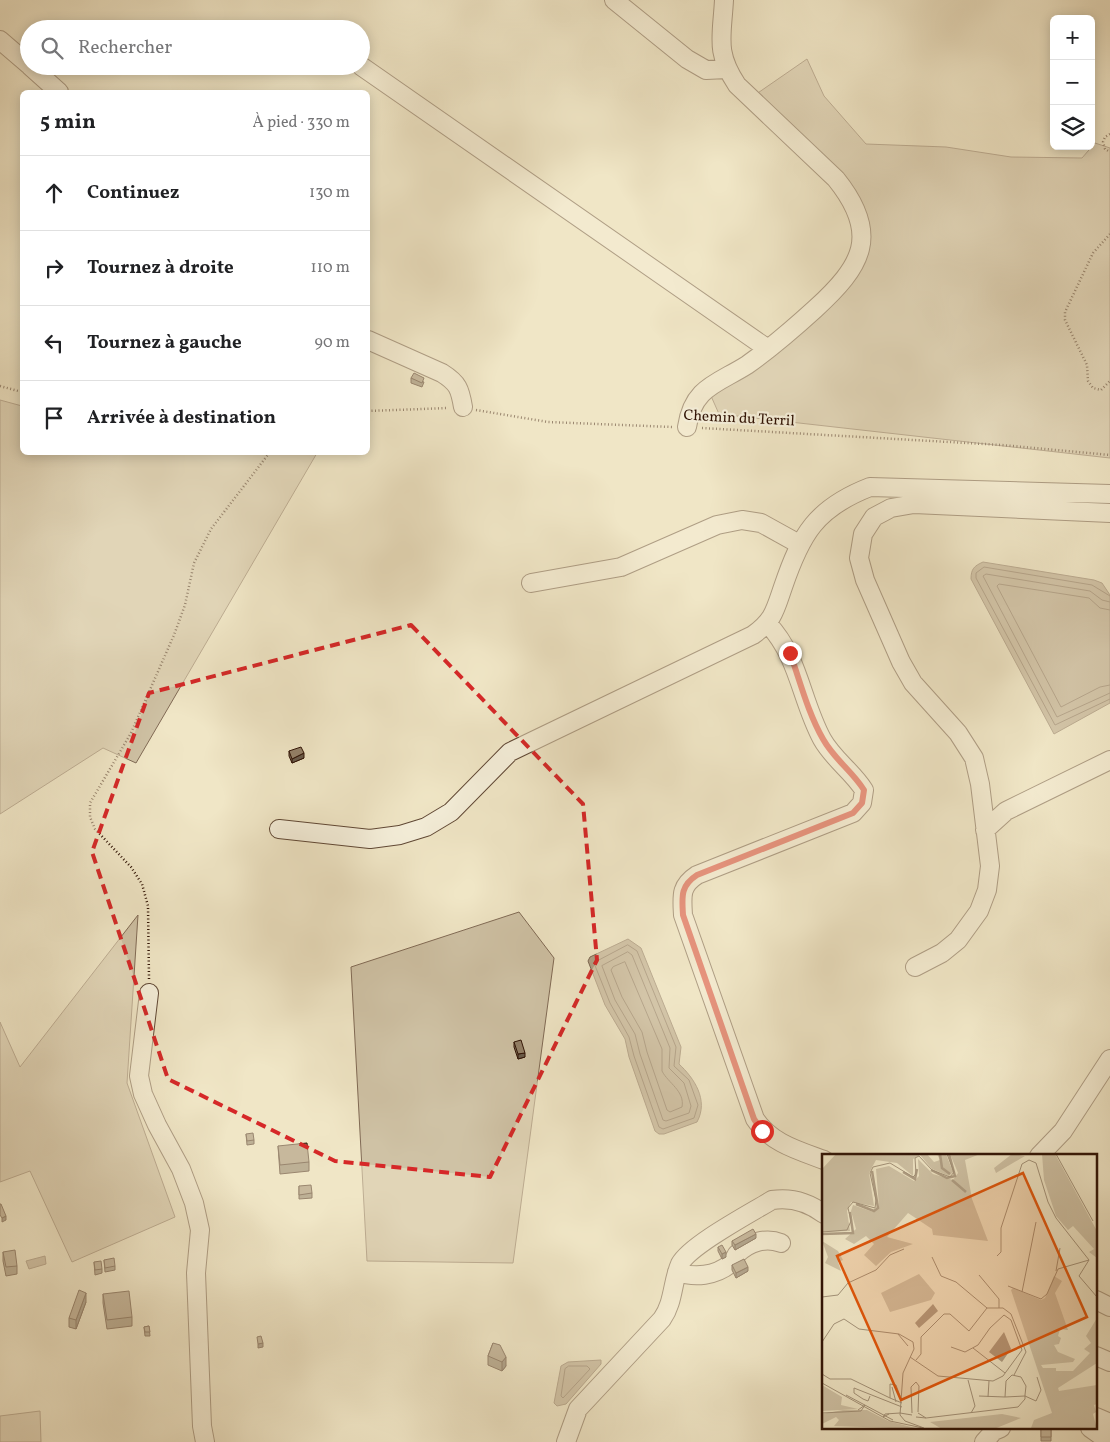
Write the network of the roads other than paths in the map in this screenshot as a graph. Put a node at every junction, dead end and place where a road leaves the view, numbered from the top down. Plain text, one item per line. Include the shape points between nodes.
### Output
1 (614, 0) edge
2 (724, 0) edge
3 (0, 40) edge
4 (20, 58) edge
5 (726, 69) junction
6 (370, 72) edge
7 (39, 75) edge
8 (57, 90) edge
9 (370, 341) edge
10 (768, 349) junction
11 (463, 407) road end
12 (687, 427) road end
13 (1110, 494) edge
14 (1110, 513) edge
15 (799, 544) junction
16 (531, 583) dead end
17 (768, 624) junction
18 (1110, 760) edge
19 (279, 829) dead end
20 (985, 830) junction
21 (915, 967) dead end
22 (149, 993) road end
23 (1110, 1059) edge
24 (1041, 1154) edge
25 (822, 1159) edge
26 (822, 1213) edge
27 (780, 1243) dead end
28 (678, 1272) junction
29 (1098, 1301) edge
30 (1110, 1307) edge
31 (1098, 1357) edge
32 (1110, 1362) edge
33 (996, 1430) edge
34 (1087, 1430) edge
35 (205, 1442) edge
36 (566, 1442) edge
37 (984, 1442) edge
38 (1110, 1442) edge

1 - 5 lane via 687,59 706,70
2 - 5 lane via 720,38
3 - 4 lane
5 - 10 lane via 737,85 836,179 858,214 861,231 855,266 841,285
6 - 10 lane
7 - 8 lane
9 - 11 lane via 450,378 461,390
10 - 12 lane via 705,389 689,412
13 - 15 lane via 870,487 845,497 817,518
14 - 20 lane via 914,504 891,508 874,517 864,534 859,558 865,580 901,662 913,682 958,733 974,758
15 - 16 lane via 761,523 742,520 717,525 620,566
15 - 17 lane
17 - 19 lane via 753,635 510,752 451,812 426,827 370,839
17 - 25 lane via 790,653 822,739 864,790 862,803 853,813 697,875 687,882 682,897 683,915 754,1119 774,1140
18 - 20 lane via 1006,811
20 - 21 lane via 990,866 988,890 979,911 953,944
22 - 35 lane via 139,1076 143,1094 181,1170 200,1230 196,1273
23 - 24 lane via 1063,1131
26 - 28 lane via 804,1202 786,1198 772,1200 689,1253
27 - 28 lane via 760,1240 739,1252 730,1264 704,1276
28 - 36 lane via 669,1309 578,1408
29 - 30 lane
31 - 32 lane
33 - 37 lane
34 - 38 lane

